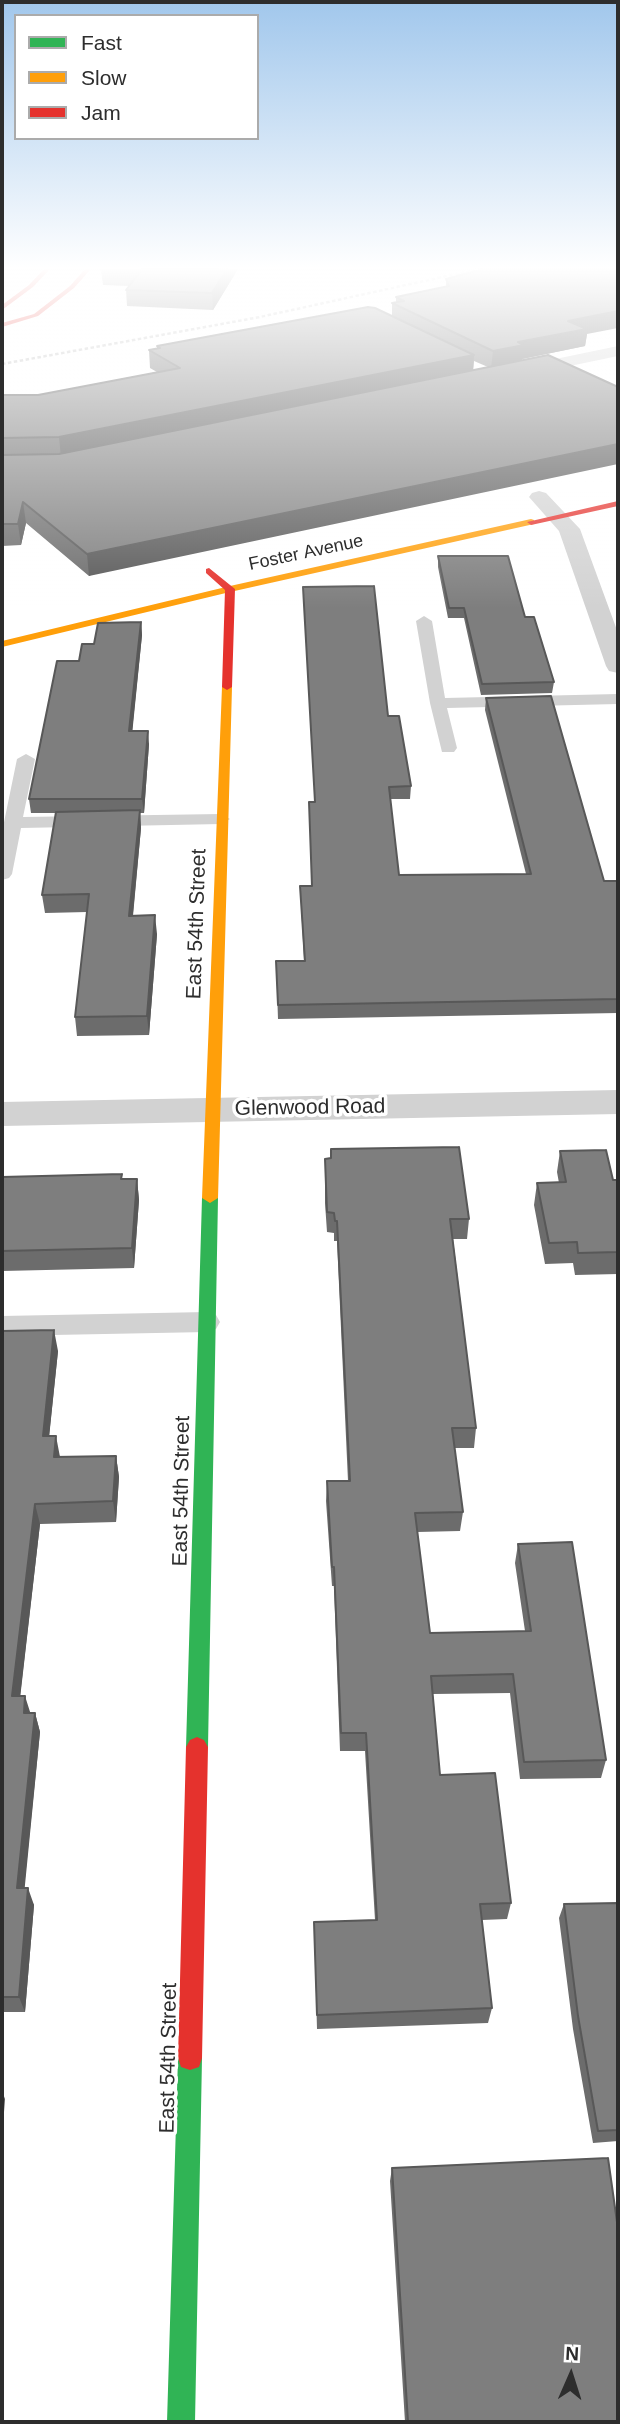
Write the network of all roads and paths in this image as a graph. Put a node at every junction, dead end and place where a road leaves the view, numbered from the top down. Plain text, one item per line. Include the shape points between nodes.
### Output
1 (539, 496) dead end
2 (618, 503) edge
3 (560, 517) junction
4 (209, 571) dead end
5 (230, 589) junction
6 (424, 621) dead end
7 (2, 644) edge
8 (617, 660) edge
9 (618, 699) edge
10 (438, 703) junction
11 (448, 748) dead end
12 (26, 759) dead end
13 (221, 819) junction
14 (13, 823) junction
15 (2, 874) edge
16 (618, 1102) edge
17 (212, 1110) junction
18 (2, 1114) edge
19 (207, 1322) junction
20 (2, 1326) edge
21 (181, 2422) edge

1 - 3 street
2 - 3 street, Foster Avenue
3 - 5 street, Foster Avenue
3 - 8 street via 569,529
4 - 5 street
5 - 7 street, Foster Avenue
5 - 13 street, East 54th Street
6 - 10 lane
9 - 10 lane
10 - 11 lane
12 - 14 lane
13 - 14 lane
13 - 17 street, East 54th Street
14 - 15 lane
16 - 17 street, Glenwood Road
17 - 18 street, Glenwood Road
17 - 19 street, East 54th Street
19 - 20 lane
19 - 21 street, East 54th Street

